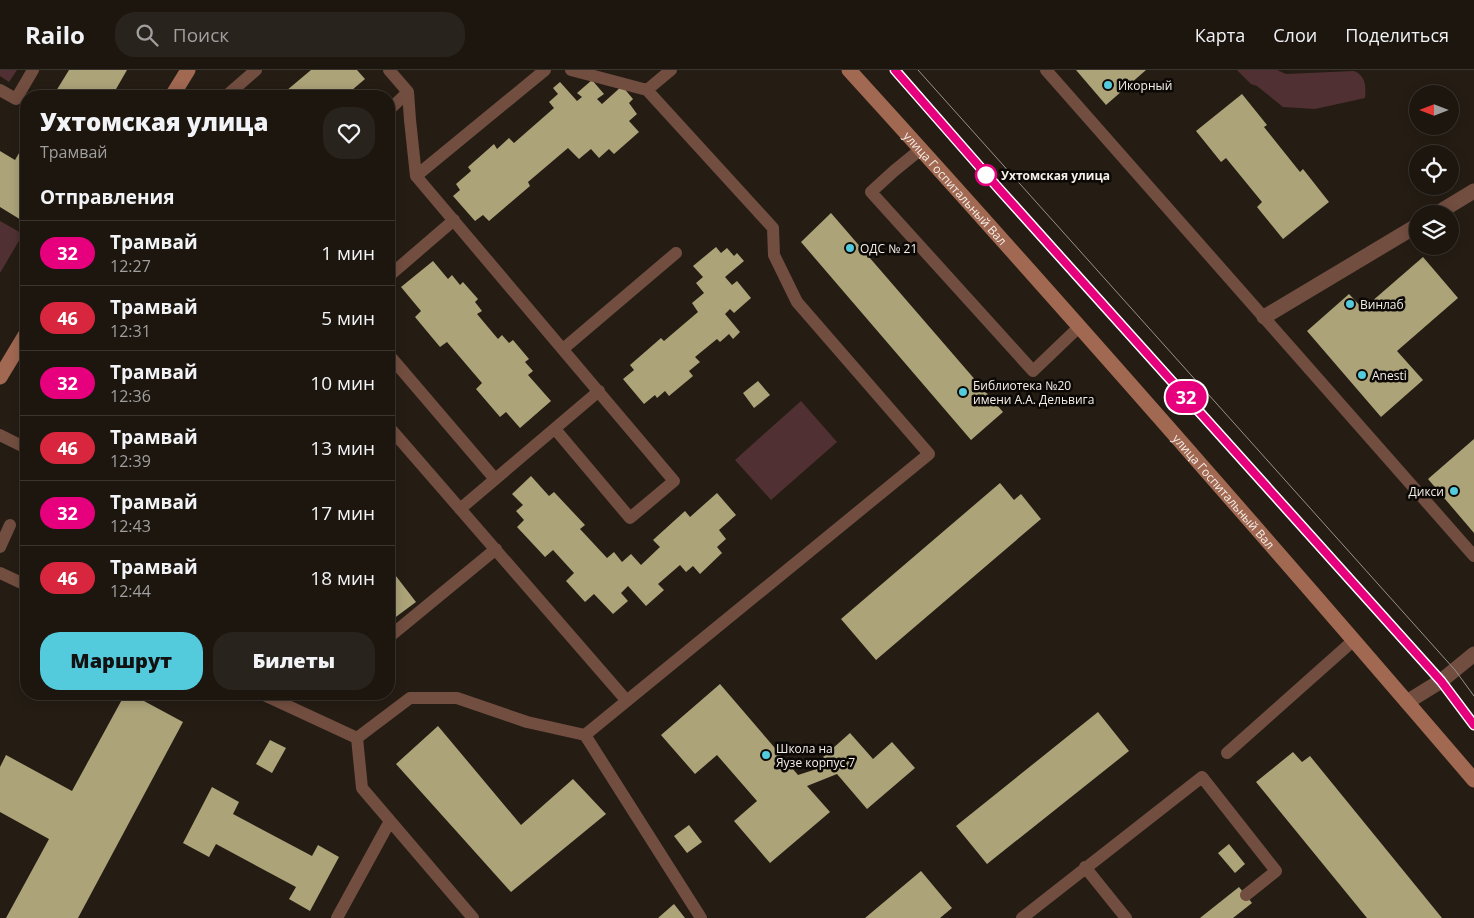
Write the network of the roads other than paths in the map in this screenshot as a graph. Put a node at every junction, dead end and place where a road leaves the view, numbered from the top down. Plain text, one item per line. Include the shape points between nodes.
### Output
1 (33, 70) edge
2 (188, 70) edge
3 (256, 70) edge
4 (389, 70) edge
5 (545, 70) edge
6 (571, 70) edge
7 (671, 70) edge
8 (849, 70) edge
9 (1046, 70) edge
10 (0, 90) edge
11 (22, 90) edge
12 (176, 90) edge
13 (233, 90) edge
14 (647, 90) junction
15 (408, 92) junction
16 (20, 93) edge
17 (395, 104) edge
18 (921, 149) junction
19 (416, 176) junction
20 (1474, 192) edge
21 (1452, 205) edge
22 (454, 220) junction
23 (1409, 230) edge
24 (676, 253) dead end
25 (395, 269) edge
26 (1264, 317) junction
27 (1079, 327) junction
28 (20, 344) edge
29 (562, 349) junction
30 (395, 362) edge
31 (0, 377) edge
32 (599, 391) junction
33 (555, 429) junction
34 (395, 434) edge
35 (0, 435) edge
36 (20, 445) edge
37 (495, 479) junction
38 (460, 509) junction
39 (10, 525) dead end
40 (0, 547) edge
41 (496, 549) junction
42 (1474, 556) edge
43 (0, 573) edge
44 (20, 582) edge
45 (395, 632) edge
46 (1354, 640) junction
47 (1474, 654) edge
48 (275, 700) edge
49 (627, 701) junction
50 (1407, 702) junction
51 (585, 735) junction
52 (357, 738) junction
53 (1227, 753) dead end
54 (1474, 780) edge
55 (390, 821) junction
56 (1085, 867) junction
57 (1246, 895) dead end
58 (336, 918) edge
59 (473, 918) edge
60 (701, 918) edge
61 (1022, 918) edge
62 (1126, 918) edge

1 - 11 lane
2 - 12 main road
3 - 13 lane
4 - 15 lane
5 - 19 lane
6 - 14 lane
7 - 14 lane
8 - 18 main road, улица Госпитальный Вал
9 - 26 lane
10 - 16 lane via 16,100
14 - 49 lane via 773,228 774,255 797,302 929,454
15 - 17 lane
15 - 19 lane
18 - 27 main road, улица Госпитальный Вал
18 - 27 lane via 871,192 1033,371
19 - 22 lane
20 - 21 street
22 - 25 lane
22 - 29 lane
23 - 26 street
24 - 29 lane
26 - 42 lane
27 - 46 main road, улица Госпитальный Вал
28 - 31 main road
29 - 32 lane
30 - 37 lane
32 - 33 lane
32 - 33 lane via 674,481 630,518
33 - 37 lane
34 - 38 lane
35 - 36 lane
37 - 38 lane
38 - 41 lane
39 - 40 lane
41 - 45 lane
41 - 49 lane
43 - 44 lane
46 - 50 main road, улица Госпитальный Вал
46 - 53 lane
47 - 50 street via 1441,681
48 - 52 lane
49 - 51 lane
50 - 54 main road, улица Госпитальный Вал
51 - 52 lane via 527,722 458,698 410,698
51 - 60 lane
52 - 55 lane via 362,788
55 - 58 lane
55 - 59 lane
56 - 57 lane via 1202,777 1276,870
56 - 61 lane
56 - 62 lane

